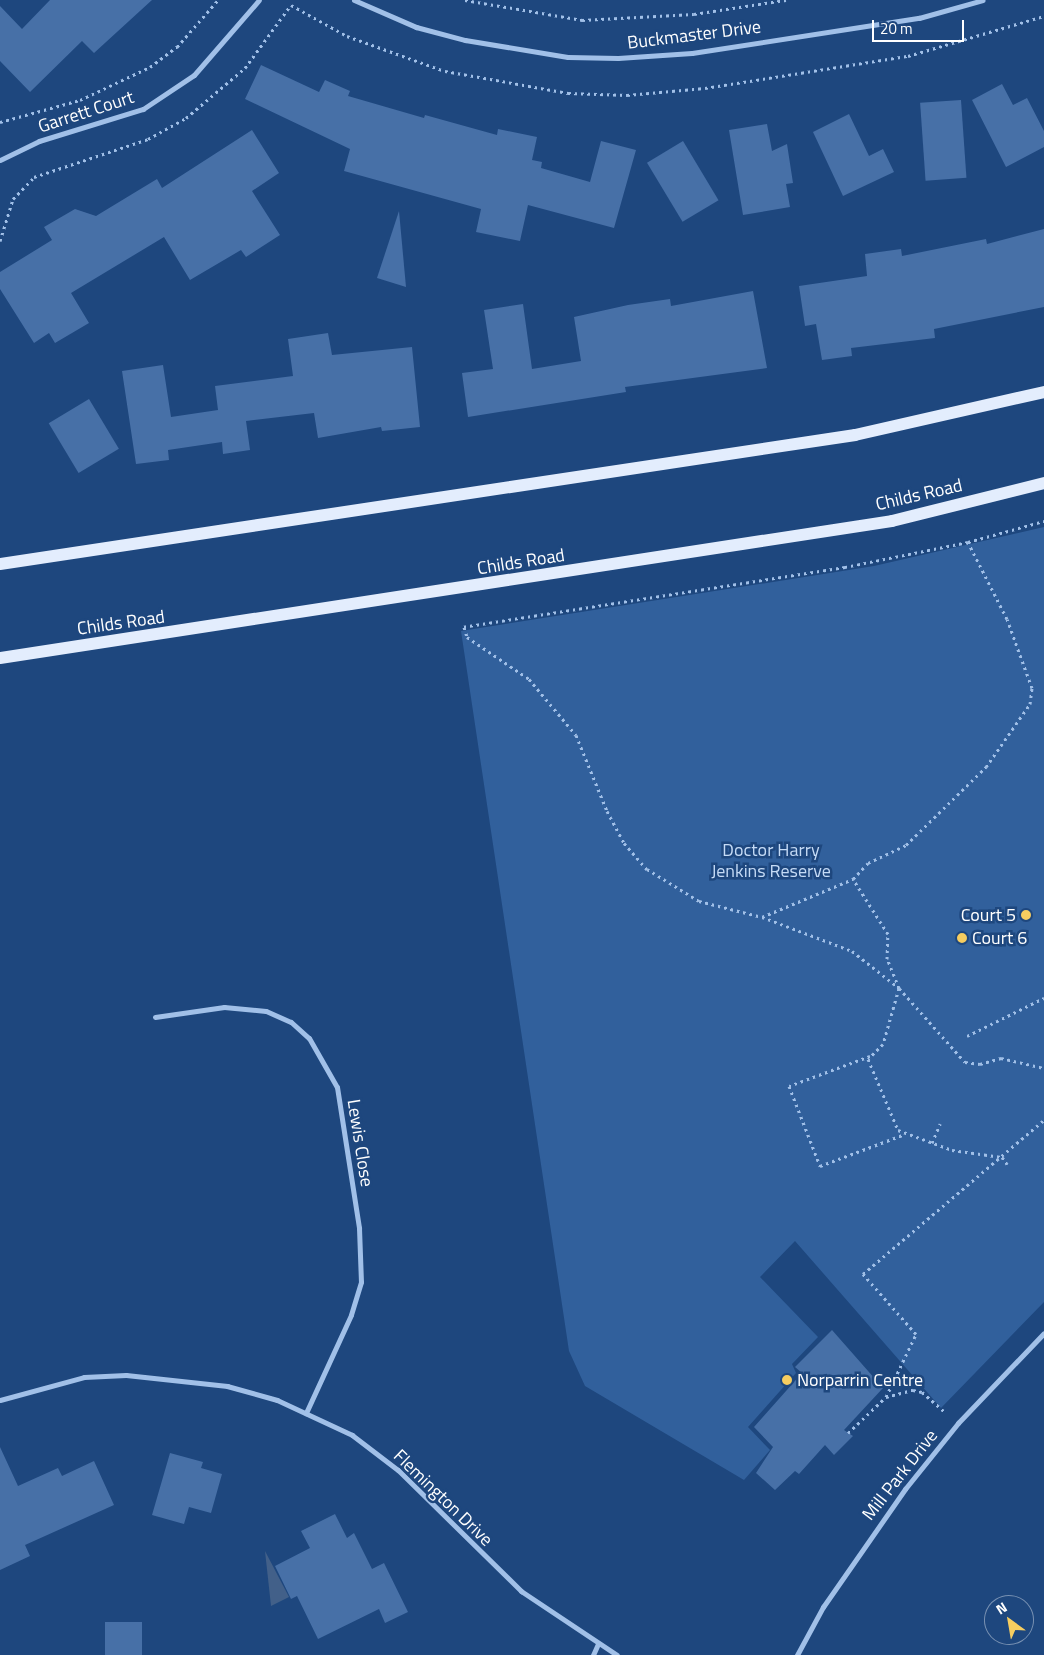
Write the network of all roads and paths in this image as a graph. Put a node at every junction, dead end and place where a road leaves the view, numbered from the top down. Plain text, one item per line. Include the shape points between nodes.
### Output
1 (218, 0) edge
2 (259, 0) edge
3 (354, 0) edge
4 (466, 0) edge
5 (786, 0) edge
6 (983, 0) edge
7 (966, 3) edge
8 (1044, 16) edge
9 (0, 122) edge
10 (0, 160) edge
11 (0, 241) edge
12 (1044, 392) edge
13 (1044, 483) edge
14 (1044, 522) edge
15 (968, 542) junction
16 (0, 564) edge
17 (0, 658) edge
18 (853, 879) junction
19 (762, 917) junction
20 (899, 988) junction
21 (1044, 998) edge
22 (155, 1017) dead end
23 (967, 1036) dead end
24 (873, 1054) junction
25 (1044, 1068) edge
26 (1044, 1120) edge
27 (940, 1124) dead end
28 (906, 1133) junction
29 (932, 1143) junction
30 (1002, 1157) junction
31 (1007, 1164) dead end
32 (1044, 1333) edge
33 (886, 1397) junction
34 (0, 1400) edge
35 (306, 1413) junction
36 (958, 1423) junction
37 (848, 1432) dead end
38 (598, 1644) junction
39 (798, 1653) edge
40 (592, 1655) edge
41 (617, 1655) edge
42 (794, 1655) edge

1 - 9 path via 177,47 142,72 80,100
2 - 10 street, Garrett Court via 212,58 156,101 116,121 39,141
3 - 7 street, Buckmaster Drive via 416,27 465,40 568,57 618,58 692,53 919,18
4 - 5 path via 582,20 694,14
6 - 7 street, Buckmaster Drive
8 - 11 path via 908,56 705,88 627,95 524,87 445,71 347,36 292,5 245,68 186,118 148,139 53,168 28,182 14,199
12 - 16 main road via 855,435
13 - 17 main road, Childs Road via 892,521
14 - 15 path
15 - 18 path via 1021,651 1032,688 1030,704 986,767 906,845 868,863
15 - 19 path via 836,569 464,627 467,636 529,679 576,735 624,843 647,869 698,901
18 - 19 path
18 - 20 path via 888,934 887,959
19 - 20 path via 852,951
20 - 24 path via 883,1044
20 - 25 path via 965,1062 980,1064 1001,1058
21 - 23 path
22 - 35 street, Lewis Close via 224,1007 266,1011 290,1022 309,1038 337,1087 359,1228 360,1282 351,1315
24 - 28 path via 868,1059 898,1130
24 - 28 path via 789,1086 820,1166
26 - 30 path
27 - 29 path
28 - 29 path
29 - 30 path via 986,1158
30 - 31 path
30 - 33 path via 863,1274 916,1334
32 - 36 street, Mill Park Drive
33 - 36 path via 918,1390
33 - 37 path
34 - 35 street, Flemington Drive via 84,1377 126,1375 227,1386
35 - 38 street, Flemington Drive via 352,1435 398,1470 521,1591
36 - 39 street, Mill Park Drive via 863,1546
38 - 40 street
38 - 41 street, Flemington Drive
39 - 42 street, Mill Park Drive

